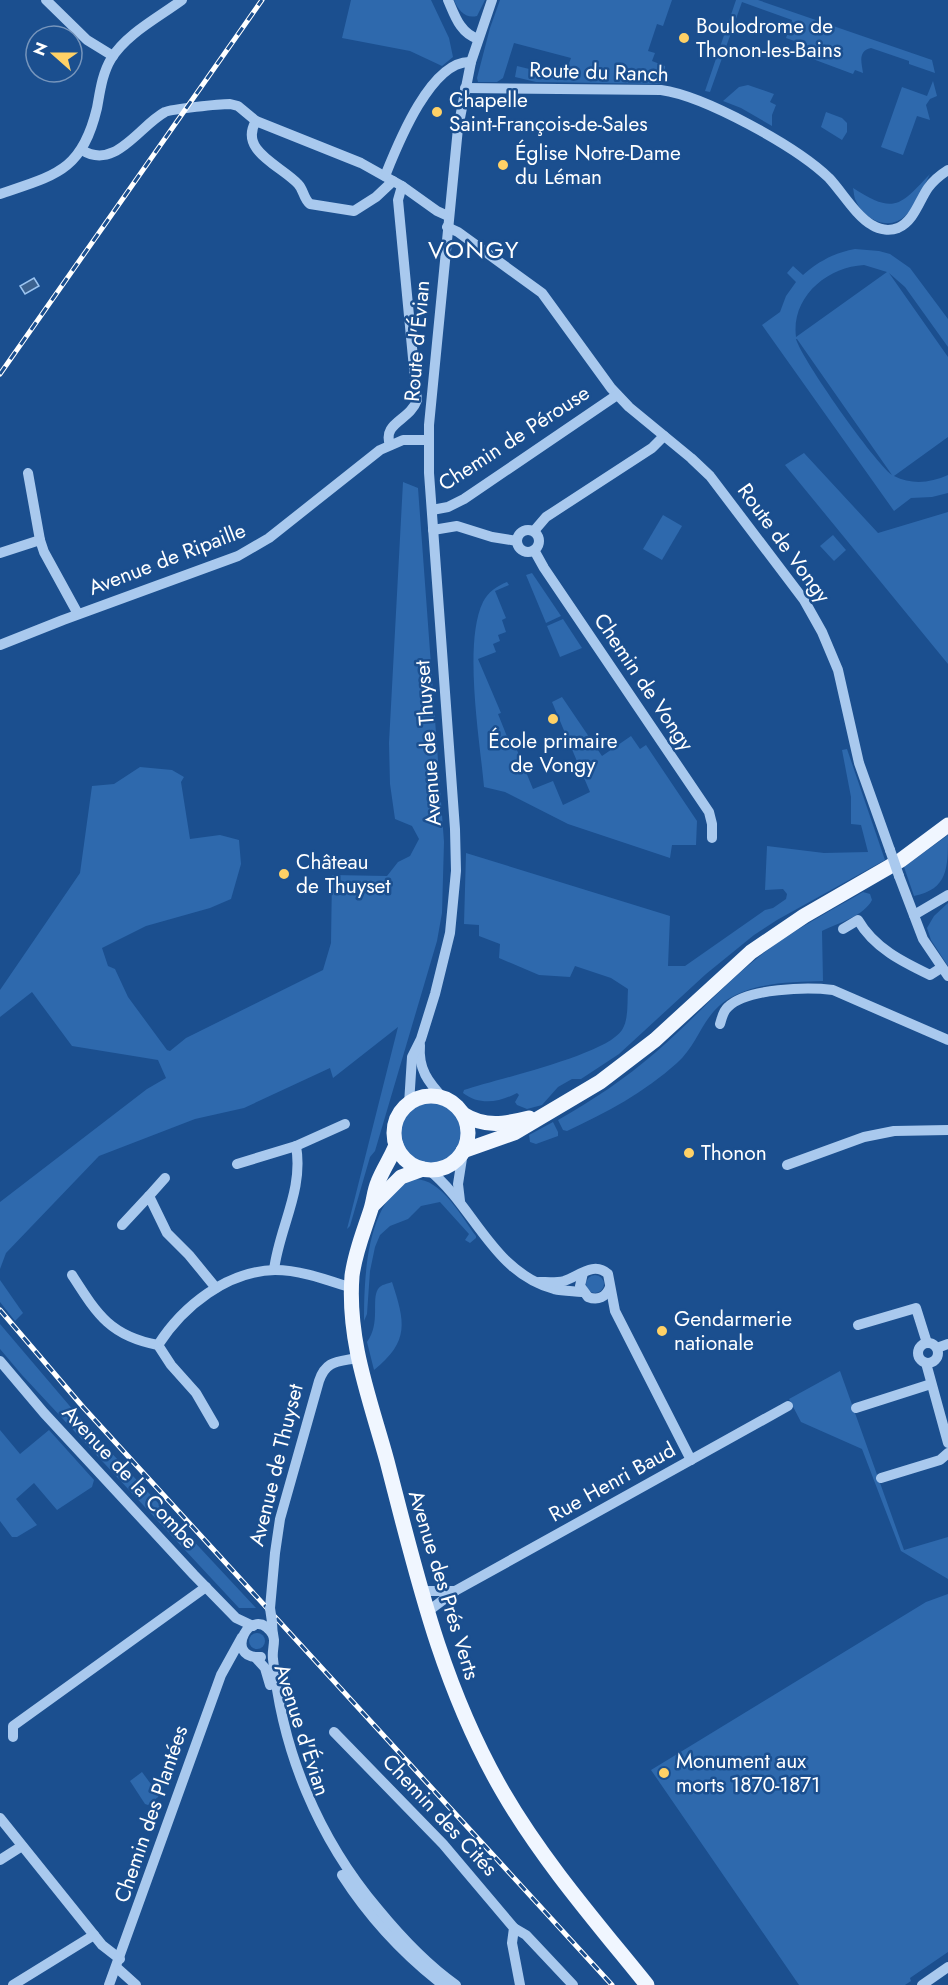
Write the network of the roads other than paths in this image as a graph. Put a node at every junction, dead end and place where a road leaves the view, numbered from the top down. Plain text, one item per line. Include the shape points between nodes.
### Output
1 (46, 0) edge
2 (182, 0) edge
3 (447, 0) edge
4 (492, 0) edge
5 (478, 39) junction
6 (113, 56) junction
7 (471, 62) junction
8 (465, 88) junction
9 (255, 121) junction
10 (82, 150) junction
11 (948, 170) edge
12 (393, 181) junction
13 (0, 194) edge
14 (448, 222) junction
15 (617, 395) junction
16 (664, 436) junction
17 (428, 440) junction
18 (390, 445) junction
19 (28, 473) dead end
20 (432, 510) junction
21 (433, 530) junction
22 (534, 531) junction
23 (40, 540) junction
24 (517, 541) junction
25 (534, 550) junction
26 (0, 553) edge
27 (78, 614) junction
28 (0, 645) edge
29 (948, 825) edge
30 (712, 838) dead end
31 (948, 895) edge
32 (914, 915) junction
33 (843, 929) dead end
34 (945, 972) edge
35 (720, 1024) dead end
36 (421, 1039) junction
37 (948, 1040) edge
38 (444, 1099) junction
39 (409, 1104) junction
40 (463, 1114) junction
41 (543, 1114) junction
42 (345, 1124) dead end
43 (948, 1130) edge
44 (396, 1145) junction
45 (296, 1146) junction
46 (463, 1151) junction
47 (237, 1164) dead end
48 (787, 1165) dead end
49 (426, 1169) junction
50 (165, 1178) dead end
51 (149, 1196) junction
52 (460, 1201) junction
53 (372, 1206) junction
54 (122, 1225) dead end
55 (274, 1270) junction
56 (584, 1273) junction
57 (72, 1275) dead end
58 (539, 1282) junction
59 (610, 1287) junction
60 (216, 1288) junction
61 (352, 1288) junction
62 (582, 1292) junction
63 (598, 1299) junction
64 (615, 1311) junction
65 (858, 1324) dead end
66 (948, 1344) edge
67 (158, 1345) junction
68 (932, 1345) junction
69 (357, 1358) junction
70 (0, 1361) edge
71 (927, 1363) junction
72 (931, 1384) junction
73 (788, 1406) dead end
74 (856, 1408) dead end
75 (214, 1424) dead end
76 (948, 1443) edge
77 (948, 1452) edge
78 (691, 1460) junction
79 (881, 1478) dead end
80 (206, 1587) junction
81 (421, 1591) junction
82 (455, 1591) junction
83 (427, 1612) junction
84 (265, 1616) junction
85 (236, 1618) junction
86 (242, 1636) junction
87 (272, 1647) junction
88 (252, 1656) junction
89 (230, 1657) junction
90 (334, 1732) dead end
91 (12, 1737) dead end
92 (0, 1818) edge
93 (22, 1846) junction
94 (0, 1860) edge
95 (514, 1928) junction
96 (94, 1935) junction
97 (118, 1963) junction
98 (948, 1967) edge
99 (13, 1985) edge
100 (110, 1985) edge
101 (136, 1985) edge
102 (442, 1985) edge
103 (456, 1985) edge
104 (520, 1985) edge
105 (573, 1985) edge
106 (647, 1985) edge
107 (922, 1985) edge

1 - 6 street via 87,40
2 - 6 street via 129,39
3 - 5 street via 462,28
4 - 5 street, Route d'Évian
5 - 7 street, Route d'Évian
6 - 10 street
7 - 8 street, Route d'Évian
7 - 12 street via 456,64 425,94 402,135
8 - 11 street, Route du Ranch via 660,90 683,95 746,124 794,153 827,177 869,223 883,229 909,221 929,186
8 - 14 street, Route d'Évian
9 - 10 street, Route de Vongy via 230,104 168,111 114,152 98,157
9 - 12 street, Route de Vongy via 353,159
9 - 12 street via 250,130 252,142 265,159 300,186 310,204 354,211
10 - 13 street via 54,174
12 - 14 street, Route de Vongy
12 - 18 street via 417,400 412,410 390,429
14 - 15 street, Route de Vongy via 540,290
14 - 17 street, Route d'Évian
15 - 16 street, Route de Vongy
15 - 20 street, Chemin de Pérouse via 464,499
16 - 22 street via 652,448 549,515
16 - 32 street, Route de Vongy, bridge via 702,467 726,495 788,576 818,623 837,670 862,771
17 - 18 street, Avenue de Ripaille
17 - 20 street, Avenue de Thuyset
18 - 27 street, Avenue de Ripaille via 254,548
19 - 23 street
20 - 21 street, Avenue de Thuyset
21 - 24 street via 457,526
21 - 36 street, Avenue de Thuyset via 456,871 446,954
22 - 24 street via 523,531
22 - 25 street via 540,541
23 - 26 street
23 - 27 street
24 - 25 street via 523,550
25 - 30 street, Chemin de Vongy via 709,812
27 - 28 street, Avenue de Ripaille
29 - 41 main road via 901,860 764,942 628,1062 585,1092
31 - 32 street
32 - 34 street, Route de Vongy via 923,939
33 - 34 street via 858,920 876,943 906,963 930,975
35 - 37 street via 728,1006 743,999 766,992 817,988 833,990
36 - 38 street, Avenue de Thuyset via 422,1069
36 - 39 street, Avenue de Thuyset via 411,1062
38 - 39 main road via 426,1097
38 - 40 main road
39 - 44 main road via 396,1122
40 - 41 main road via 496,1125
40 - 46 main road via 468,1132
41 - 46 main road via 514,1133
42 - 45 street
43 - 48 street via 894,1131 864,1137
44 - 49 main road via 406,1161
44 - 53 main road via 376,1185
45 - 47 street
45 - 55 street via 296,1190
46 - 49 main road via 446,1167
46 - 52 street via 458,1184
49 - 52 street
49 - 53 main road via 400,1177
50 - 51 street
51 - 54 street
51 - 60 street via 167,1233
52 - 58 street via 503,1259
53 - 61 main road via 356,1255
55 - 60 street
55 - 61 street
56 - 58 street via 559,1282
56 - 59 street via 593,1268 604,1270
56 - 62 street via 580,1281
57 - 67 street via 109,1324 136,1341
58 - 62 street via 558,1290
59 - 63 street
59 - 64 street
60 - 67 street via 180,1317
61 - 69 main road, Avenue des Prés Verts
62 - 63 street
63 - 64 street
64 - 78 street
65 - 68 street via 916,1308
66 - 68 street
67 - 75 street via 196,1393
68 - 71 street via 936,1359
68 - 71 street via 920,1346 917,1353
69 - 81 main road, Avenue des Prés Verts
69 - 84 street, Avenue de Thuyset via 330,1364 321,1375 284,1502
70 - 80 street, Avenue de la Combe
71 - 72 street
72 - 74 street
72 - 76 street
73 - 78 street, Rue Henri Baud
77 - 79 street via 940,1460
78 - 82 street, Rue Henri Baud
80 - 85 street, Avenue de la Combe
80 - 91 street via 13,1726
81 - 82 street, Rue Henri Baud
81 - 83 main road, Avenue des Prés Verts
82 - 83 street, Rue Henri Baud
83 - 106 main road, Avenue des Prés Verts via 460,1708 502,1791 555,1869
84 - 85 street, Avenue de la Combe
84 - 86 street
84 - 87 street, Avenue de Thuyset via 273,1635
85 - 86 street, Avenue de la Combe
86 - 88 street via 242,1647
86 - 89 street, Chemin des Plantées
87 - 88 street via 264,1656
87 - 103 street, Avenue d'Évian via 290,1746 326,1835 350,1875 388,1922
88 - 89 street
88 - 102 street, Avenue d'Évian via 267,1671 288,1759 328,1852 377,1922
89 - 97 street, Chemin des Plantées
90 - 95 street, Chemin des Cités via 433,1833
92 - 93 street
93 - 94 street
93 - 96 street
95 - 104 street via 512,1943
95 - 105 street, Chemin des Cités via 526,1935
96 - 97 street
96 - 99 street
97 - 100 street, Chemin des Plantées
97 - 101 street
98 - 107 street

